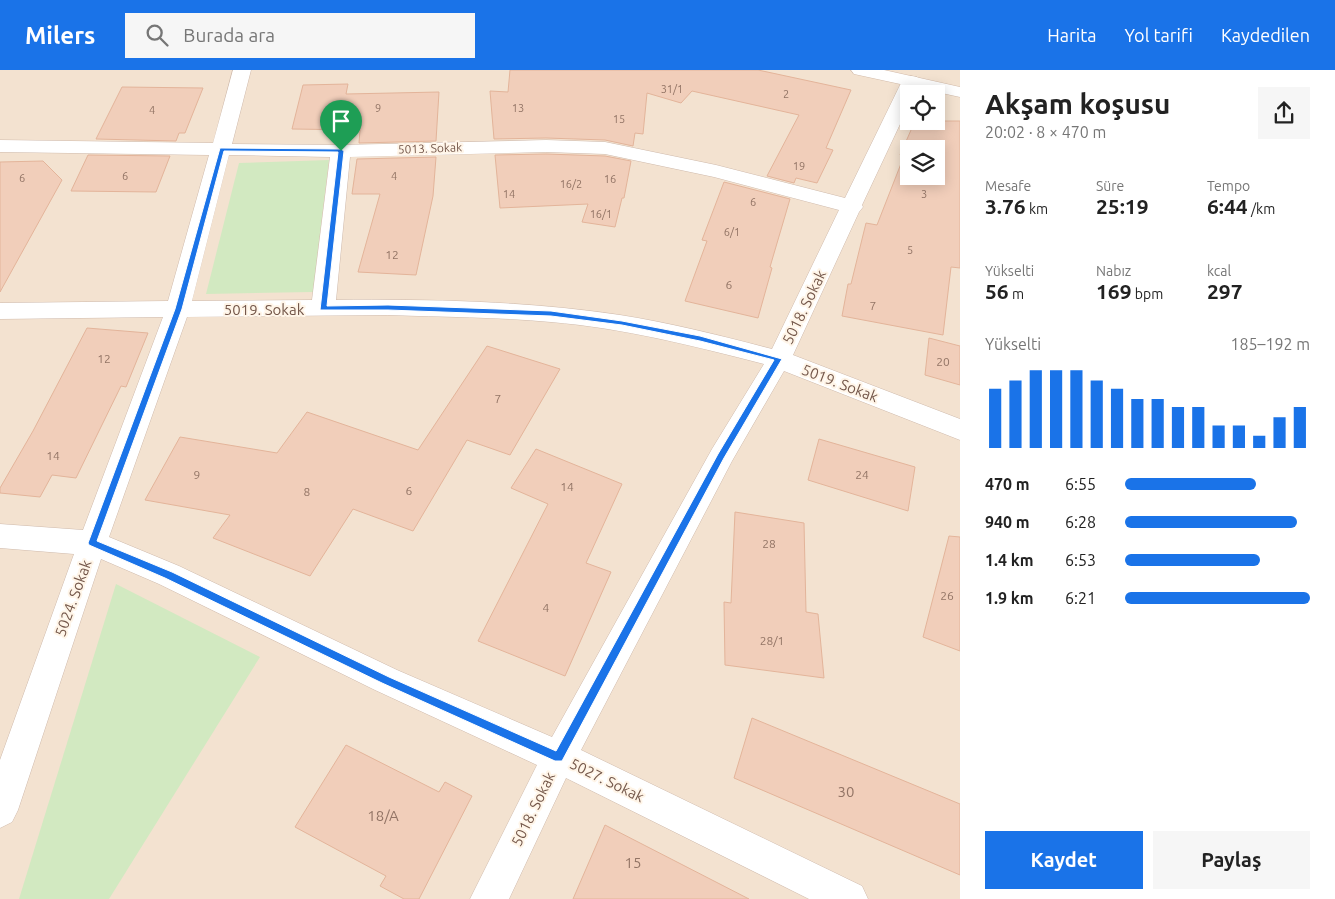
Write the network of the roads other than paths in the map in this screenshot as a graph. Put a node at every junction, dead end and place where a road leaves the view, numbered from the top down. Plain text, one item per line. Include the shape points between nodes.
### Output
1 (242, 70) edge
2 (860, 70) edge
3 (911, 81) junction
4 (960, 92) edge
5 (0, 146) edge
6 (222, 149) junction
7 (341, 151) junction
8 (853, 207) junction
9 (323, 308) junction
10 (178, 309) junction
11 (0, 311) edge
12 (779, 359) junction
13 (960, 430) edge
14 (0, 536) edge
15 (92, 543) junction
16 (558, 757) junction
17 (0, 810) edge
18 (489, 899) edge
19 (849, 899) edge

1 - 6 street, 5024. Sokak
2 - 3 street
3 - 4 street
3 - 8 street, 5018. Sokak
5 - 6 street, 5013. Sokak
6 - 7 street, 5013. Sokak
6 - 10 street, 5024. Sokak
7 - 8 street, 5013. Sokak via 546,146 605,148 716,171
7 - 9 street
8 - 12 street, 5018. Sokak
9 - 10 street, 5019. Sokak
9 - 12 street, 5019. Sokak via 388,307 551,314 700,338
10 - 11 street, 5019. Sokak
10 - 15 street, 5024. Sokak
12 - 13 street, 5019. Sokak
12 - 16 street, 5018. Sokak via 721,456
14 - 15 street, 5027. Sokak
15 - 16 street, 5027. Sokak via 168,575 386,680
15 - 17 street, 5024. Sokak
16 - 18 street, 5018. Sokak
16 - 19 street, 5027. Sokak

